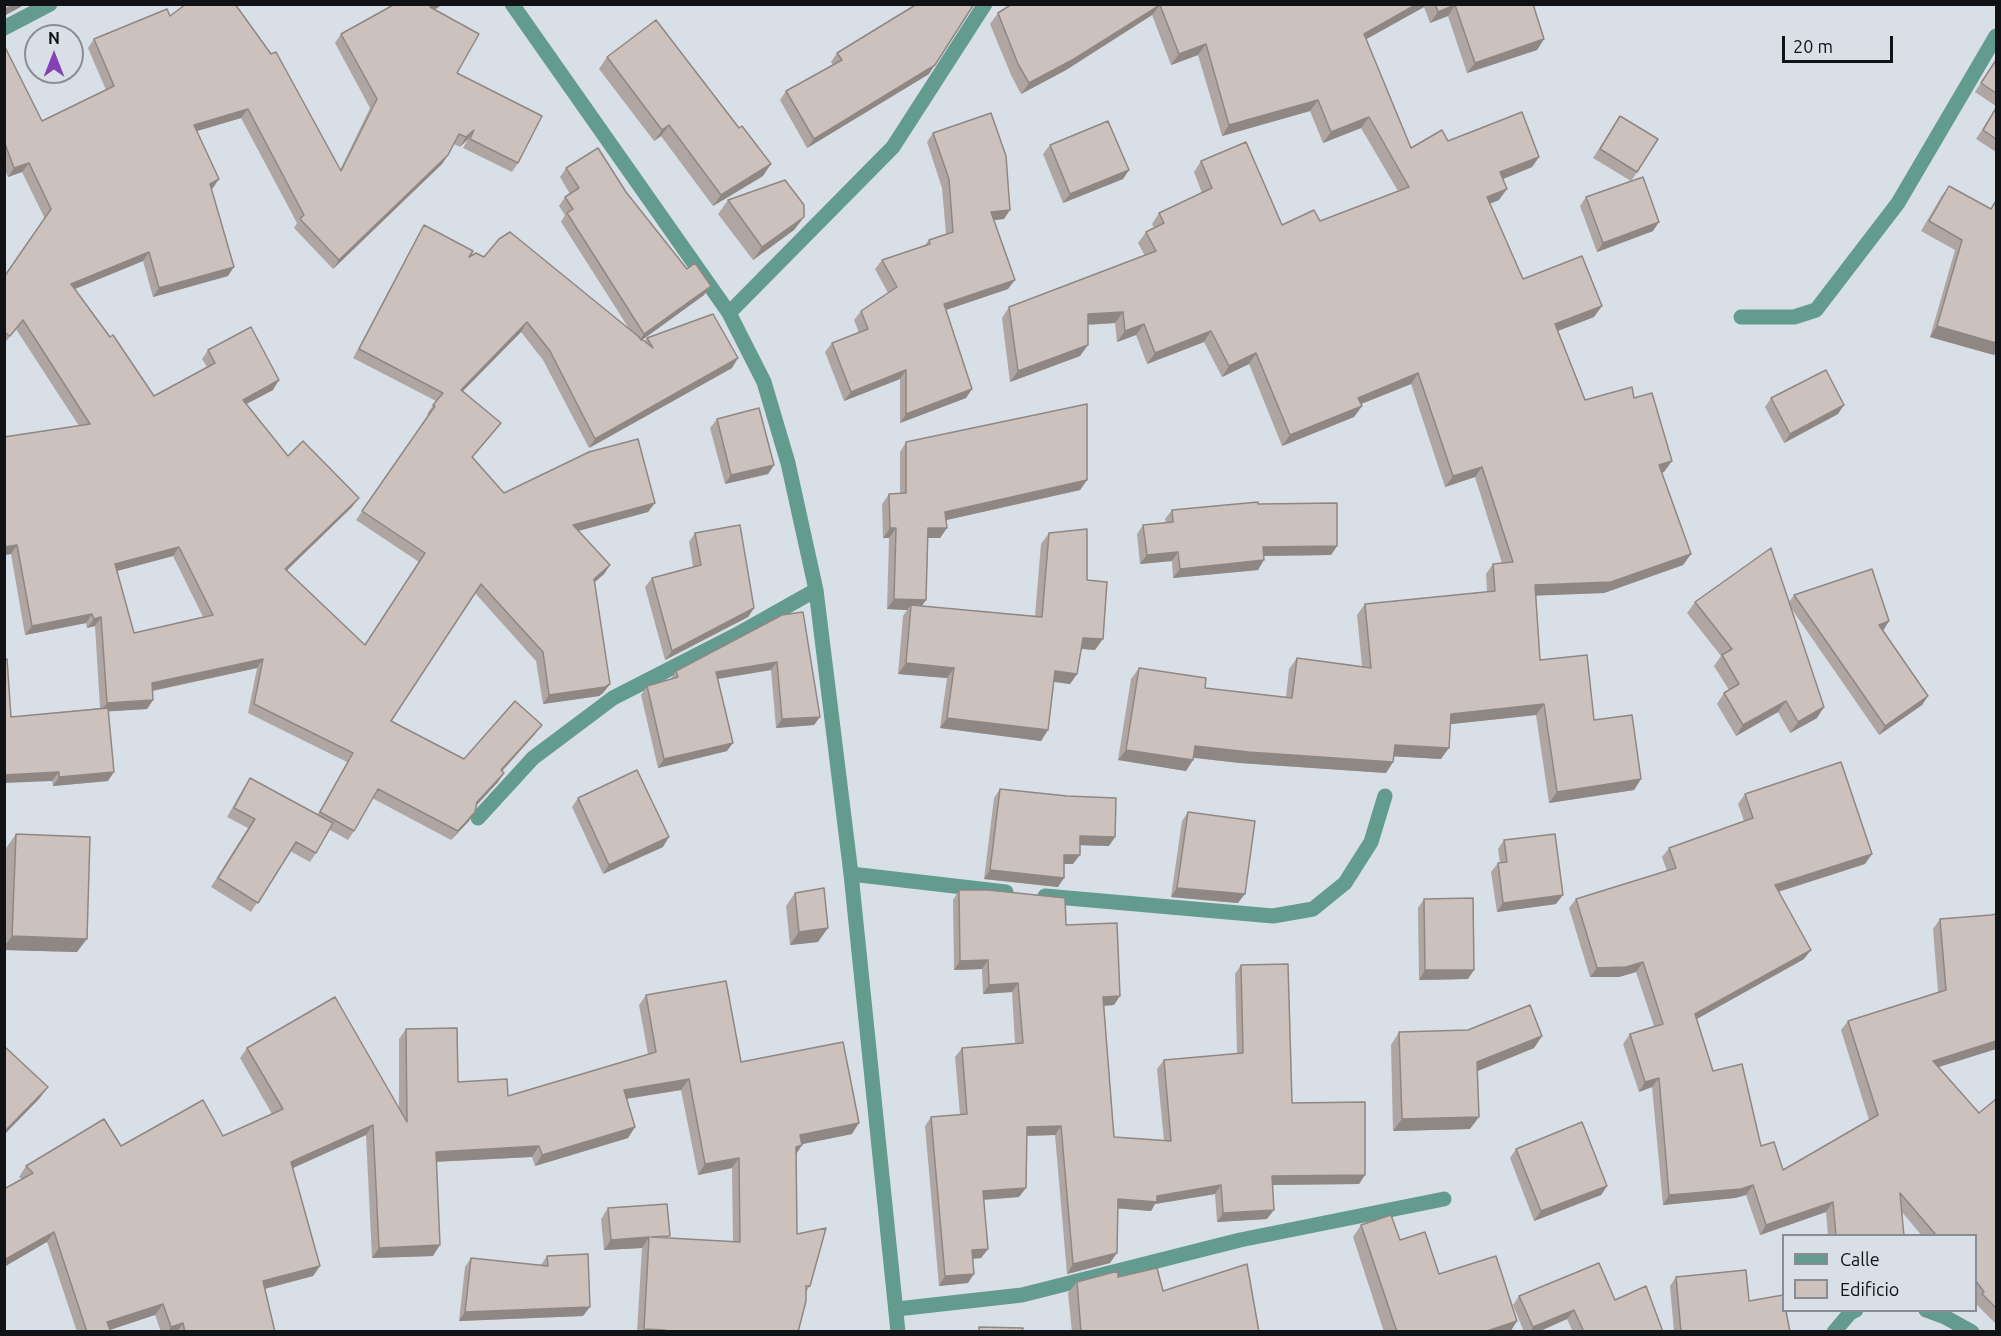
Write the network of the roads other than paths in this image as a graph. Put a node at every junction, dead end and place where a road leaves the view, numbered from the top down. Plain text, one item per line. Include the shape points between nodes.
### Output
1 (50, 4) edge
2 (512, 4) edge
3 (985, 4) edge
4 (4, 28) edge
5 (1996, 36) edge
6 (729, 313) junction
7 (1741, 317) dead end
8 (816, 590) junction
9 (1385, 796) dead end
10 (478, 818) edge
11 (851, 874) junction
12 (1444, 1198) dead end
13 (897, 1309) junction
14 (1854, 1312) edge
15 (1929, 1312) edge
16 (898, 1332) edge
17 (1834, 1332) edge
18 (1972, 1332) edge

1 - 4 street
2 - 6 street
3 - 6 street via 893,147
5 - 7 street via 1898,203 1816,310 1794,317
6 - 8 street via 764,382 788,463
8 - 10 street via 613,698 533,758
8 - 11 street
9 - 11 street via 1371,842 1345,883 1313,909 1273,916
11 - 13 street
12 - 13 street via 1240,1240 1022,1295
13 - 16 street
14 - 17 street
15 - 18 street

